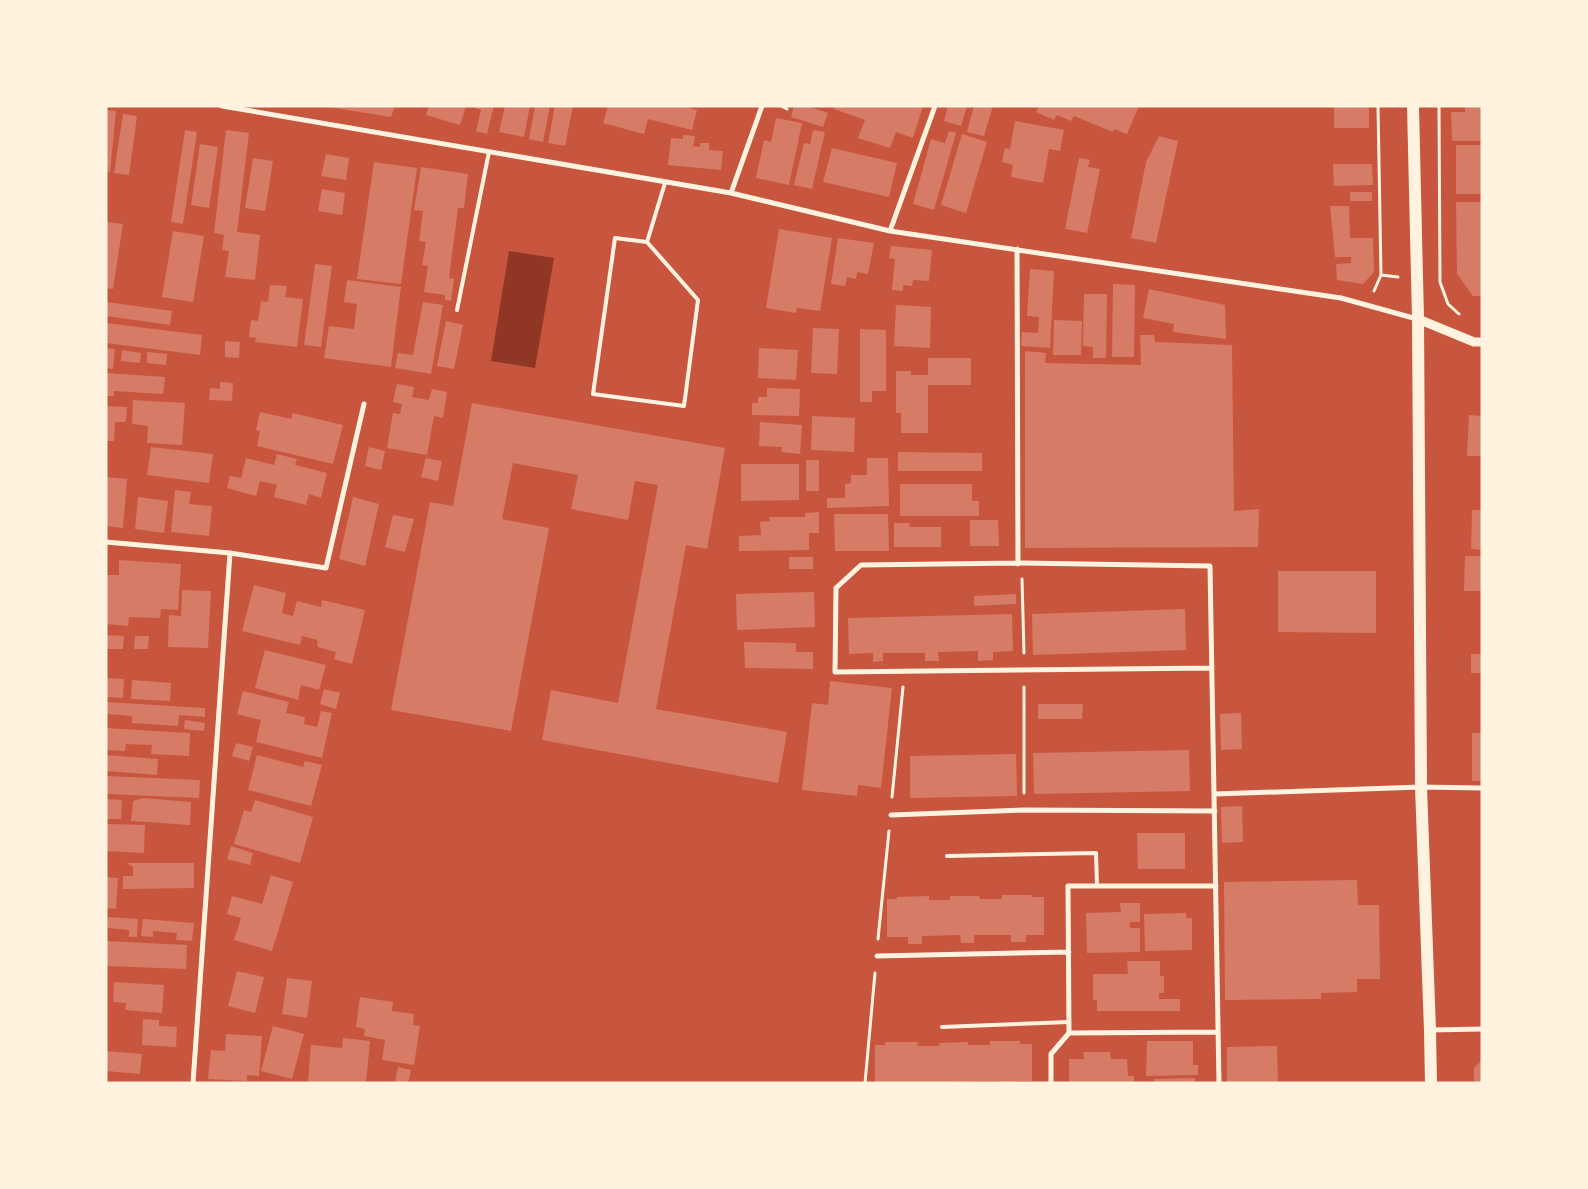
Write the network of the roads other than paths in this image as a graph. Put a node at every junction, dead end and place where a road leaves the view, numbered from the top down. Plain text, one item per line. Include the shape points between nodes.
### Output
1 (222, 106) edge
2 (762, 106) edge
3 (935, 106) edge
4 (1413, 106) edge
5 (489, 152) junction
6 (665, 183) junction
7 (731, 193) junction
8 (890, 230) junction
9 (648, 242) junction
10 (1017, 249) junction
11 (458, 310) dead end
12 (1418, 319) junction
13 (1482, 342) edge
14 (364, 404) dead end
15 (106, 542) edge
16 (230, 553) junction
17 (1018, 564) junction
18 (1212, 668) junction
19 (1421, 788) junction
20 (1482, 788) edge
21 (1214, 794) junction
22 (1215, 811) junction
23 (891, 815) road end
24 (947, 856) dead end
25 (1096, 886) junction
26 (1216, 886) junction
27 (1069, 952) junction
28 (877, 956) road end
29 (1069, 1022) junction
30 (942, 1026) dead end
31 (1482, 1029) edge
32 (1430, 1030) junction
33 (1218, 1032) junction
34 (1069, 1033) junction
35 (193, 1083) edge
36 (1051, 1083) edge
37 (1219, 1083) edge
38 (1431, 1083) edge

1 - 5 street
2 - 7 street
3 - 8 street
4 - 12 main road
5 - 6 street
5 - 11 lane
6 - 7 street
6 - 9 lane
7 - 8 street
8 - 10 street
9 - 9 lane via 615,238 593,394 684,406 698,300
10 - 12 street via 1341,298
10 - 17 street
12 - 13 street via 1474,342
12 - 19 main road
14 - 16 street via 326,568
15 - 16 street
16 - 35 street
17 - 18 street via 1210,566
17 - 18 street via 860,566 836,588 835,672
18 - 21 street
19 - 20 street
19 - 21 street
19 - 32 main road
21 - 22 street
22 - 23 street via 1024,810
22 - 26 street
24 - 25 lane via 1096,854
25 - 26 street
25 - 27 street via 1068,886
26 - 33 street
27 - 28 street
27 - 29 street
29 - 30 lane
29 - 34 street
31 - 32 street
32 - 38 main road
33 - 34 street
33 - 37 street
34 - 36 street via 1051,1054

